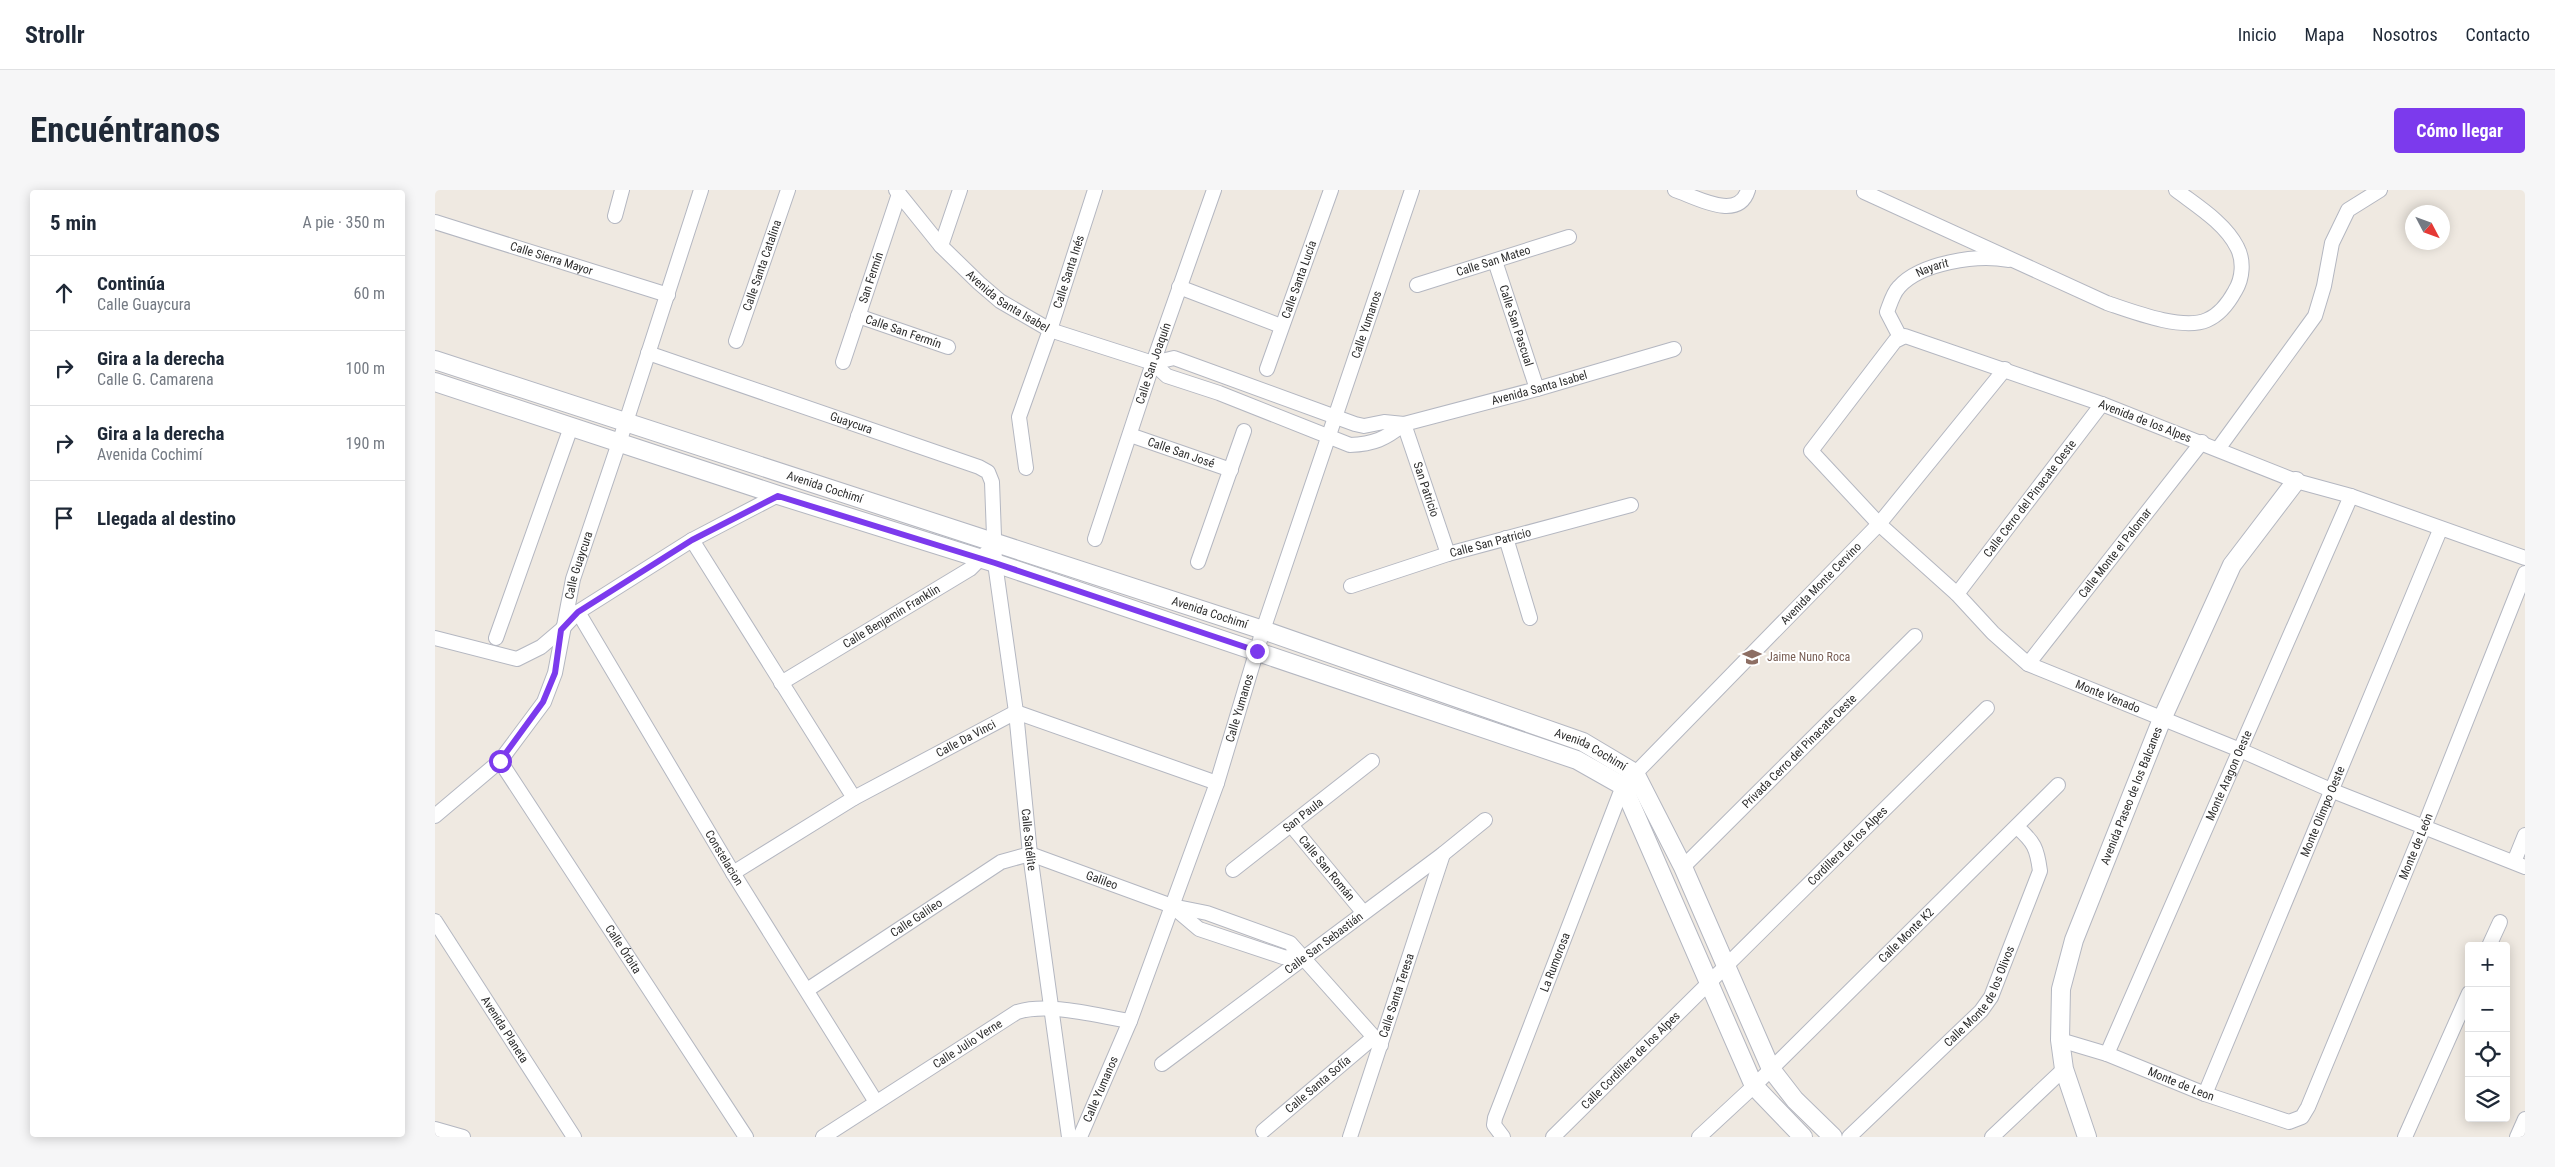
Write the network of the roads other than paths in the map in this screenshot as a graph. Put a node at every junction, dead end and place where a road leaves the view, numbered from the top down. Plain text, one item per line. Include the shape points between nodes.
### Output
1 (622, 190) edge
2 (701, 190) edge
3 (788, 190) edge
4 (960, 190) edge
5 (1095, 190) edge
6 (1213, 190) edge
7 (1331, 190) edge
8 (1413, 190) edge
9 (1675, 190) edge
10 (1748, 190) edge
11 (2176, 190) edge
12 (897, 192) edge
13 (1864, 192) dead end
14 (2369, 192) edge
15 (615, 216) dead end
16 (435, 222) edge
17 (1569, 237) dead end
18 (941, 246) junction
19 (1495, 261) junction
20 (2025, 264) junction
21 (1417, 284) dead end
22 (1179, 287) junction
23 (668, 296) junction
24 (858, 316) junction
25 (1281, 326) junction
26 (1050, 330) junction
27 (1900, 337) junction
28 (736, 341) dead end
29 (948, 347) dead end
30 (1674, 349) dead end
31 (648, 353) junction
32 (435, 360) edge
33 (843, 362) dead end
34 (1153, 363) junction
35 (1267, 368) dead end
36 (2005, 369) junction
37 (1225, 377) junction
38 (435, 382) edge
39 (1537, 390) junction
40 (1219, 393) junction
41 (2102, 404) junction
42 (1336, 418) junction
43 (626, 422) junction
44 (1403, 424) junction
45 (571, 427) junction
46 (1244, 431) dead end
47 (1130, 435) junction
48 (1330, 437) junction
49 (2202, 442) junction
50 (619, 443) junction
51 (2218, 449) junction
52 (1026, 468) dead end
53 (1231, 470) junction
54 (2296, 481) junction
55 (778, 496) junction
56 (2351, 496) junction
57 (1631, 505) dead end
58 (1879, 524) junction
59 (2440, 530) junction
60 (1095, 538) dead end
61 (1506, 538) junction
62 (692, 540) junction
63 (994, 542) junction
64 (1448, 554) junction
65 (2525, 558) edge
66 (988, 561) junction
67 (1198, 562) dead end
68 (2525, 573) edge
69 (1351, 586) dead end
70 (1957, 594) junction
71 (578, 612) junction
72 (1530, 618) dead end
73 (561, 630) junction
74 (1263, 630) junction
75 (1915, 636) dead end
76 (435, 638) edge
77 (496, 638) dead end
78 (1257, 651) junction
79 (2028, 664) junction
80 (781, 683) junction
81 (1987, 708) dead end
82 (1016, 712) junction
83 (2161, 719) junction
84 (2240, 750) junction
85 (500, 761) junction
86 (1372, 761) dead end
87 (1635, 773) junction
88 (1217, 783) junction
89 (2058, 785) dead end
90 (1623, 786) junction
91 (2333, 791) junction
92 (854, 798) junction
93 (435, 816) edge
94 (1485, 820) dead end
95 (1291, 825) junction
96 (2017, 827) junction
97 (2424, 827) junction
98 (2525, 835) edge
99 (1030, 854) junction
100 (1443, 854) junction
101 (2519, 864) edge
102 (1683, 867) junction
103 (1233, 870) dead end
104 (733, 873) junction
105 (1172, 906) junction
106 (1363, 912) junction
107 (435, 921) edge
108 (2500, 922) dead end
109 (2491, 942) edge
110 (1304, 958) junction
111 (1725, 968) junction
112 (1709, 984) junction
113 (807, 990) junction
114 (2465, 1002) edge
115 (1052, 1009) junction
116 (1130, 1021) junction
117 (2060, 1040) junction
118 (1378, 1041) junction
119 (2107, 1054) junction
120 (1162, 1064) dead end
121 (1771, 1069) junction
122 (2064, 1069) junction
123 (1754, 1086) junction
124 (2205, 1094) junction
125 (876, 1102) junction
126 (2302, 1116) joint
127 (2525, 1119) edge
128 (435, 1129) edge
129 (1263, 1132) dead end
130 (463, 1137) edge
131 (574, 1137) edge
132 (745, 1137) edge
133 (823, 1137) edge
134 (1069, 1137) edge
135 (1081, 1137) edge
136 (1350, 1137) edge
137 (1503, 1137) edge
138 (1553, 1137) edge
139 (1699, 1137) edge
140 (1803, 1137) edge
141 (1833, 1137) edge
142 (1849, 1137) edge
143 (1992, 1137) edge
144 (2087, 1137) edge
145 (2405, 1137) edge
146 (2517, 1137) edge

1 - 15 street
2 - 23 street
3 - 28 street, Calle Santa Catalina
4 - 18 street
5 - 26 street, Calle Santa Inés
6 - 22 street, Calle San Joaquín
7 - 25 street, Calle Santa Lucía
8 - 42 street, Calle Yumanos
9 - 10 street via 1725,207 1737,206
11 - 20 street via 2222,227 2237,246 2241,257 2242,270 2237,289 2226,306 2208,320 2181,322 2141,315 2107,303
12 - 18 street, Avenida Santa Isabel
12 - 24 street, San Fermín
13 - 20 street
14 - 51 street via 2348,210 2332,243 2315,316
16 - 23 street, Calle Sierra Mayor
17 - 19 street, Calle San Mateo
18 - 26 street, Avenida Santa Isabel via 1000,301
19 - 21 street, Calle San Mateo
19 - 39 street, Calle San Pascual
20 - 27 street, Nayarit via 1999,258 1973,259 1924,269 1898,288 1887,312
22 - 25 street
22 - 34 street, Calle San Joaquín
23 - 31 street
24 - 29 street, Calle San Fermín
24 - 33 street, San Fermín
25 - 35 street, Calle Santa Lucía
26 - 34 street, Avenida Santa Isabel
26 - 52 street, Calle Santa Inés via 1019,417
27 - 36 street, Avenida de los Alpes
27 - 58 street, Monte Venado via 1811,450
30 - 39 street, Avenida Santa Isabel
31 - 43 street, Calle Guaycura
31 - 63 street, Guaycura via 979,466 988,472 993,482
32 - 43 street, Avenida Cochimí
34 - 37 street, Avenida Santa Isabel via 1174,358
34 - 40 street, Avenida Santa Isabel via 1167,376
34 - 47 street, Calle San Joaquín
36 - 41 street, Avenida de los Alpes
36 - 58 street, Avenida Monte Cervino
37 - 40 street
37 - 42 street, Avenida Santa Isabel
38 - 45 street, Avenida Cochimí
39 - 44 street, Avenida Santa Isabel
40 - 48 street, Avenida Santa Isabel
41 - 49 street, Avenida de los Alpes
41 - 70 street, Calle Cerro del Pinacate Oeste
42 - 44 street, Avenida Santa Isabel via 1365,426 1385,422
42 - 48 street, Calle Yumanos
43 - 50 street, Calle Guaycura
43 - 63 street, Avenida Cochimí
44 - 48 street, Avenida Santa Isabel via 1386,438 1363,444 1350,445
44 - 64 street, San Patricio
45 - 50 street, Avenida Cochimí
45 - 77 street
46 - 53 street
47 - 53 street, Calle San José
47 - 60 street, Calle San Joaquín
48 - 74 street, Calle Yumanos
49 - 51 street, Avenida de los Alpes
49 - 79 street, Calle Monte el Palomar
50 - 55 street, Avenida Cochimí
50 - 73 street, Calle Guaycura via 573,579
51 - 54 street, Avenida de los Alpes
53 - 67 street
54 - 56 street, Avenida de los Alpes
54 - 83 street, Avenida Paseo de los Balcanes via 2231,565
55 - 62 street
55 - 66 street, Avenida Cochimí
56 - 59 street, Avenida de los Alpes
56 - 84 street, Monte Aragon Oeste
57 - 61 street, Calle San Patricio
58 - 70 street, Monte Venado
58 - 87 street, Avenida Monte Cervino
59 - 65 street, Avenida de los Alpes
59 - 91 street, Monte Olimpo Oeste
61 - 64 street, Calle San Patricio
61 - 72 street
62 - 71 street
62 - 80 street
63 - 66 street, Calle Benjamín Franklin
63 - 74 street, Avenida Cochimí
64 - 69 street, Calle San Patricio
66 - 78 street, Avenida Cochimí
66 - 80 street, Calle Benjamín Franklin
66 - 82 street, Calle Satélite
68 - 97 street, Monte de León
70 - 79 street, Monte Venado
71 - 73 street
71 - 104 street, Constelacion
73 - 76 street via 541,647 517,659
73 - 85 street, Calle Guaycura via 555,673 543,702
74 - 78 street, Calle Yumanos
74 - 87 street, Avenida Cochimí via 1583,742
75 - 102 street, Privada Cerro del Pinacate Oeste
78 - 88 street, Calle Yumanos
78 - 90 street, Avenida Cochimí via 1577,760
79 - 83 street, Monte Venado
80 - 92 street
81 - 111 street, Cordillera de los Alpes
82 - 88 street
82 - 92 street, Calle Da Vinci
82 - 99 street, Calle Satélite
83 - 84 street, Monte Venado
83 - 117 street, Avenida Paseo de los Balcanes via 2074,940 2061,989
84 - 91 street, Monte Venado
84 - 119 street, Monte Aragon Oeste
85 - 93 street, Calle Guaycura
85 - 132 street, Calle Órbita
86 - 95 street, San Paula
87 - 90 street, Avenida Monte Cervino
87 - 102 street, Avenida Cochimí
88 - 105 street, Calle Yumanos
89 - 96 street, Calle Monte K2
90 - 112 street, Avenida Cochimí
90 - 137 street, La Rumorosa via 1495,1118 1494,1125
91 - 97 street, Monte Venado
91 - 124 street, Monte Olimpo Oeste
92 - 104 street, Calle Da Vinci
94 - 100 street, Calle San Sebastián
95 - 103 street, San Paula
95 - 106 street, Calle San Román
96 - 121 street, Calle Monte K2
96 - 142 street, Calle Monte de los Olivos via 2032,840 2040,871 1991,997 1981,1011
97 - 101 street, Monte Venado
97 - 126 street, Monte de León
98 - 101 street
99 - 105 street, Galileo
99 - 113 street, Calle Galileo via 1001,862
99 - 115 street, Calle Satélite
100 - 106 street, Calle San Sebastián
100 - 118 street, Calle Santa Teresa
102 - 111 street, Avenida Cochimí
104 - 113 street, Constelacion
105 - 110 street, Galileo via 1199,929 1283,957
105 - 116 street, Calle Yumanos
106 - 110 street, Calle San Sebastián
107 - 131 street, Avenida Planeta
108 - 109 street
110 - 118 street
110 - 120 street, Calle San Sebastián
111 - 112 street, Cordillera de los Alpes
111 - 121 street, Avenida Cochimí
112 - 123 street, Avenida Cochimí
112 - 138 street, Calle Cordillera de los Alpes
113 - 125 street, Constelacion
114 - 145 street
115 - 116 street, Calle Julio Verne
115 - 125 street, Calle Julio Verne via 1030,1008 1017,1012
115 - 134 street, Calle Satélite
116 - 135 street, Calle Yumanos
117 - 119 street, Monte de Leon
117 - 122 street, Avenida Paseo de los Balcanes
118 - 129 street, Calle Santa Sofía
118 - 136 street, Calle Santa Teresa
119 - 124 street, Monte de Leon
121 - 123 street, Calle Monte K2
121 - 141 street, Avenida Cochimí via 1795,1100
122 - 143 street
122 - 144 street, Avenida Paseo de los Balcanes
123 - 139 street, Calle Monte K2
123 - 140 street, Avenida Cochimí
124 - 126 street, Monte de Leon via 2289,1122
125 - 133 street, Calle Julio Verne
127 - 146 street
128 - 130 street

